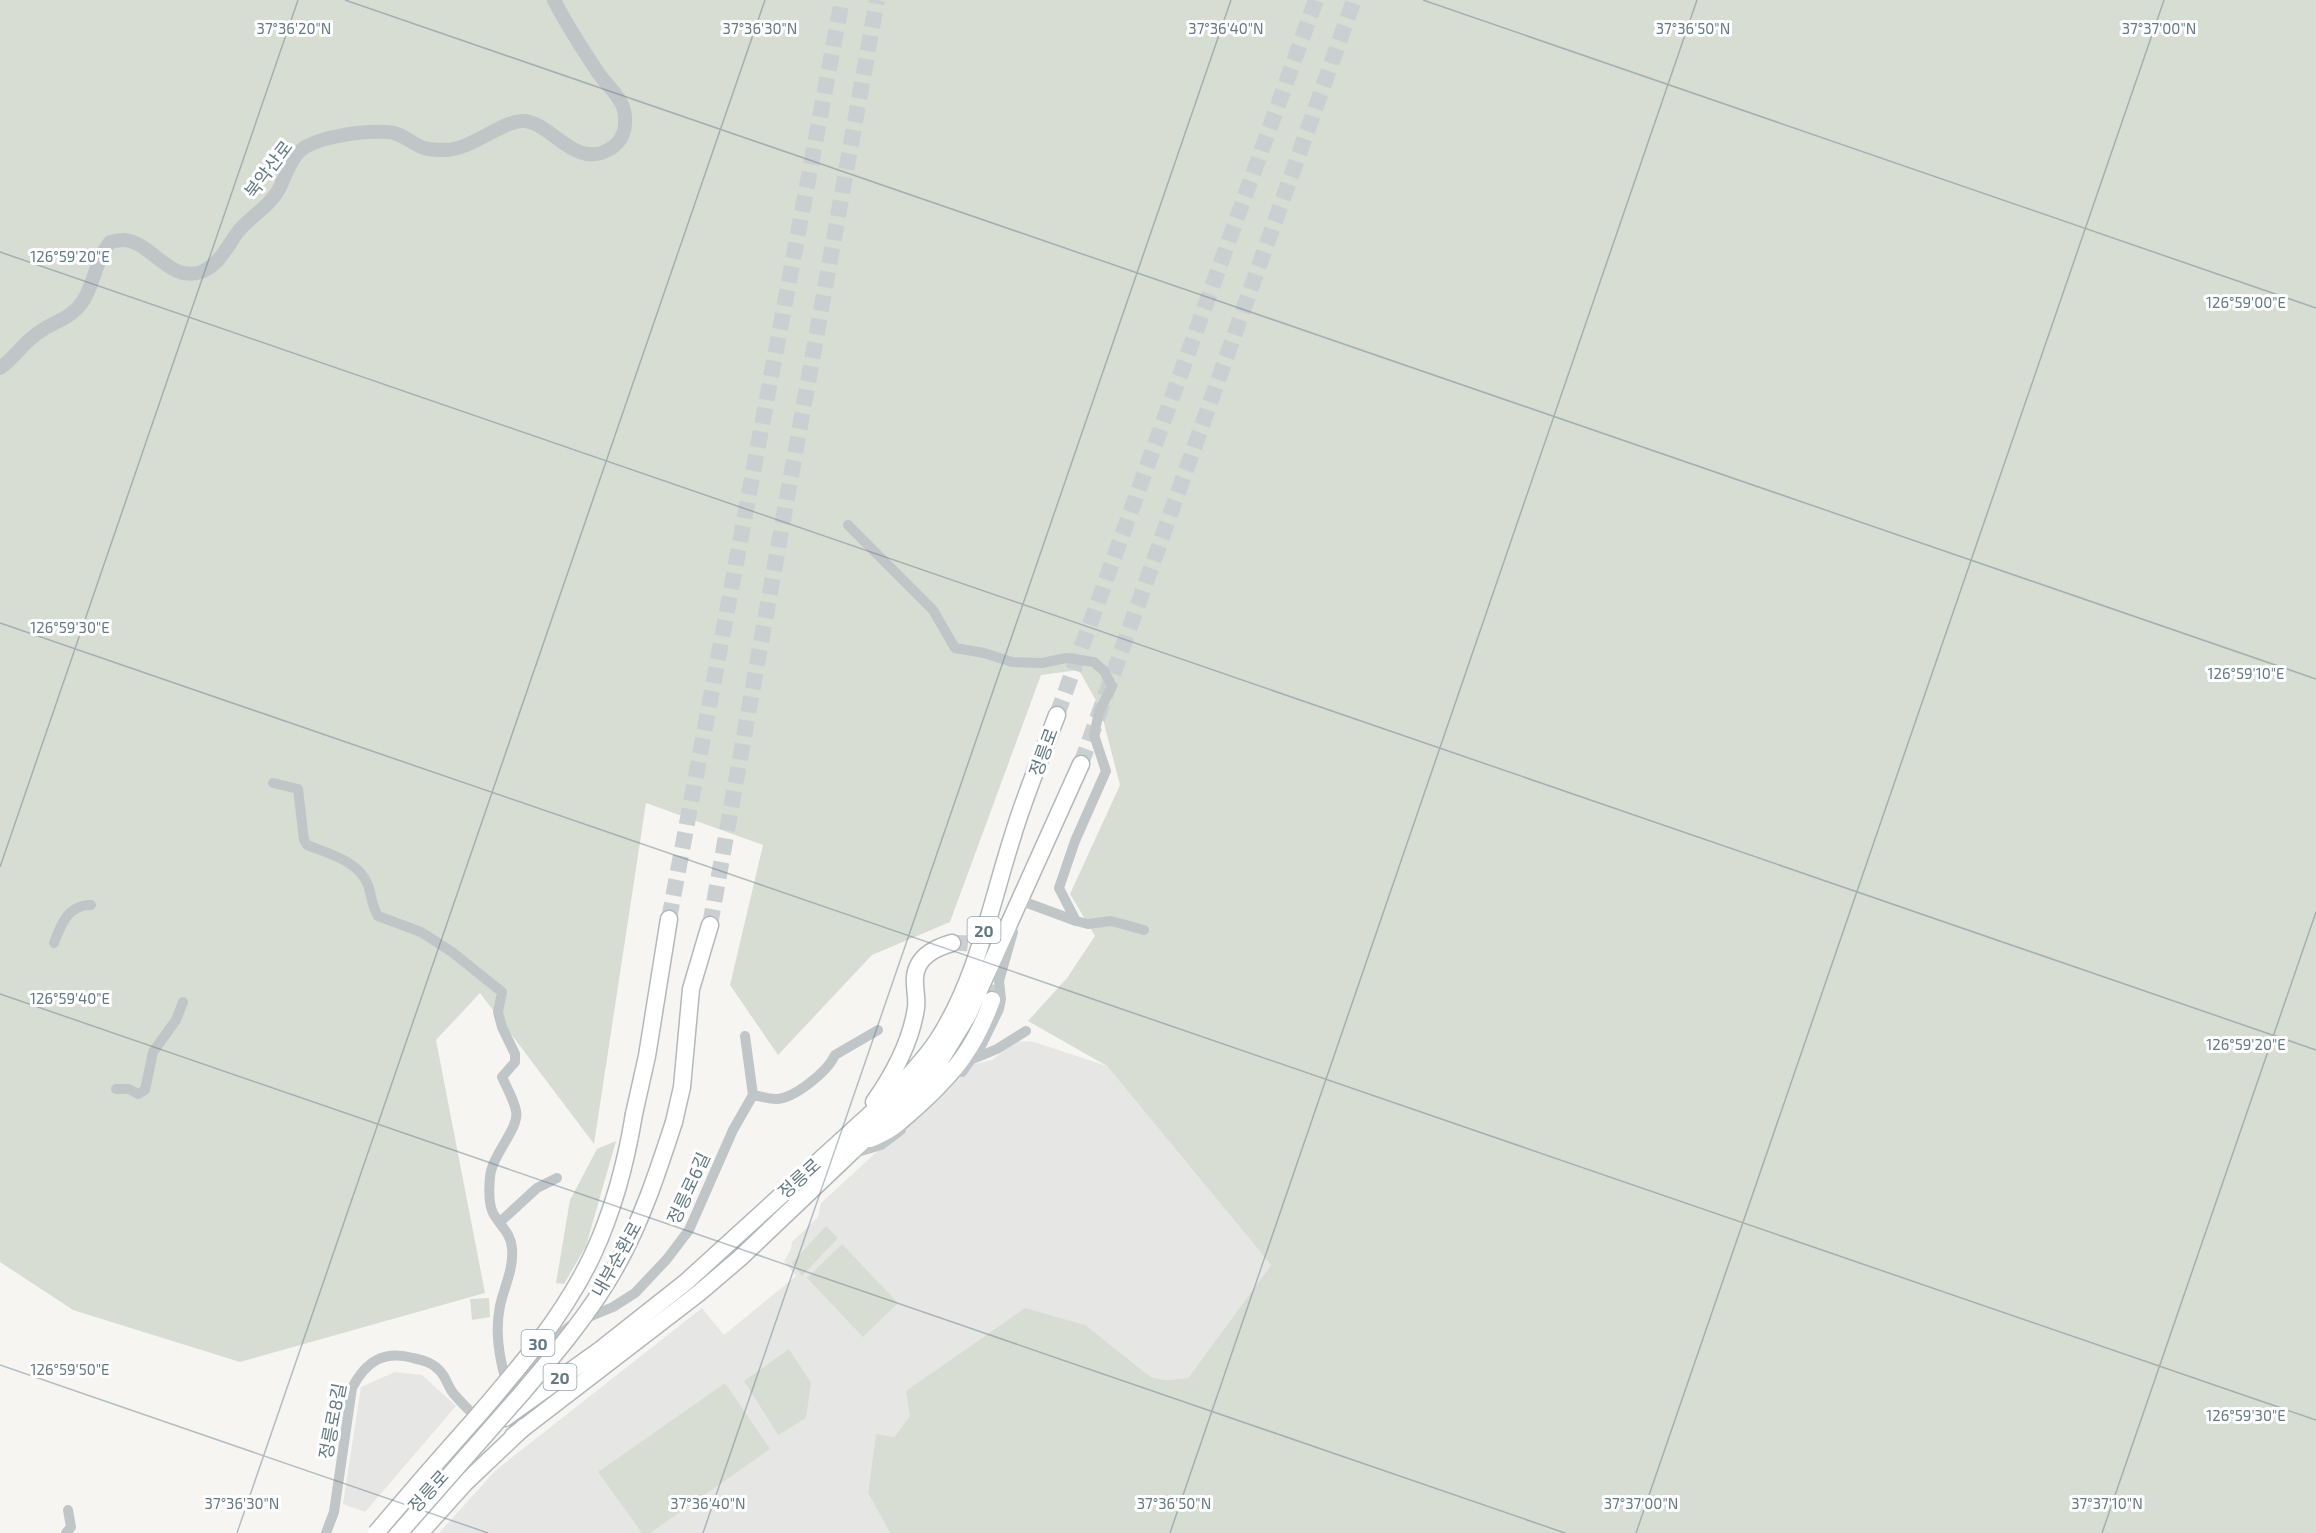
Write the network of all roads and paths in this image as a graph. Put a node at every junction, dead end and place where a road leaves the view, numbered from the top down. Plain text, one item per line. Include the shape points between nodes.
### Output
1 (554, 0) edge
2 (0, 368) edge
3 (848, 525) dead end
4 (1057, 715) tunnel mouth
5 (1081, 764) tunnel mouth
6 (273, 783) dead end
7 (1053, 822) junction
8 (1022, 902) junction
9 (91, 905) dead end
10 (669, 920) tunnel mouth
11 (1076, 921) junction
12 (710, 925) tunnel mouth
13 (1144, 930) dead end
14 (54, 943) dead end
15 (952, 943) tunnel mouth
16 (992, 1000) tunnel mouth
17 (183, 1002) dead end
18 (878, 1030) dead end
19 (1026, 1031) dead end
20 (745, 1036) dead end
21 (973, 1059) junction
22 (116, 1089) dead end
23 (753, 1095) junction
24 (865, 1119) junction
25 (863, 1141) junction
26 (850, 1154) junction
27 (821, 1159) junction
28 (557, 1178) dead end
29 (500, 1222) junction
30 (772, 1229) junction
31 (511, 1395) junction
32 (524, 1427) junction
33 (489, 1430) junction
34 (68, 1510) dead end
35 (392, 1532) edge
36 (419, 1532) edge
37 (66, 1533) edge
38 (326, 1533) edge
39 (376, 1533) edge

1 - 2 street, 북악산로 via 622,105 623,134 614,146 599,155 586,155 534,123 522,121 448,150 424,148 390,131 342,135 308,146 293,159 276,194 242,226 220,259 206,270 183,273 143,248 124,240 110,242 100,254 84,299 75,312 32,337
3 - 11 street via 933,610 955,648 1012,662 1085,660 1104,671 1112,686 1099,712 1094,735 1106,771 1059,888
4 - 24 main road, 정릉로 / 20 via 1013,833 971,971 955,1010 915,1070
5 - 7 main road, 정릉로 / 20
6 - 29 street via 298,789 304,840 360,869 378,916 421,932 502,992 498,1012 515,1054 515,1062 502,1077 517,1111 516,1125 501,1146 490,1174 492,1212
7 - 8 street, 정릉로
7 - 25 main road, 정릉로 / 20 via 955,1039 938,1064
8 - 11 street
8 - 21 street, 정릉로 via 1002,966 999,1009
9 - 14 street via 79,905 67,914
10 - 39 main road, 내부순환로 / 30, bridge via 626,1160 593,1254 561,1312 509,1380
11 - 13 street via 1111,921
12 - 35 main road, 내부순환로 / 30, bridge via 691,989 682,1087 674,1122 654,1184 616,1267 550,1360
15 - 24 main road via 929,953 918,965 914,979 916,1007 903,1052
16 - 25 main road via 977,1036 948,1078 891,1130
17 - 22 street via 176,1020 153,1052 145,1090 138,1094
18 - 23 street via 835,1055 817,1077 796,1091 778,1099
19 - 21 street, 정릉로
20 - 23 street
21 - 26 street, 정릉로 via 896,1135 881,1145
23 - 31 street, 정릉로6길 via 733,1130 689,1230 667,1259 635,1293 566,1329
24 - 27 main road, 정릉로 / 20
25 - 26 main road, 정릉로 / 20
26 - 30 main road, 정릉로 / 20
27 - 30 main road via 812,1180 769,1219 765,1227
27 - 33 main road, 정릉로 / 20 via 678,1289
28 - 29 street via 537,1188
29 - 31 street via 512,1249 498,1321 502,1373
30 - 32 main road, 정릉로 / 20 via 699,1293
31 - 33 street, 정릉로6길
32 - 36 main road
32 - 36 main road, 정릉로 / 20 via 476,1464
33 - 35 main road, 정릉로 / 20 via 455,1460
33 - 38 street, 정릉로8길 via 431,1363 400,1354 380,1358 358,1375 352,1388 333,1512
34 - 37 street via 71,1527

